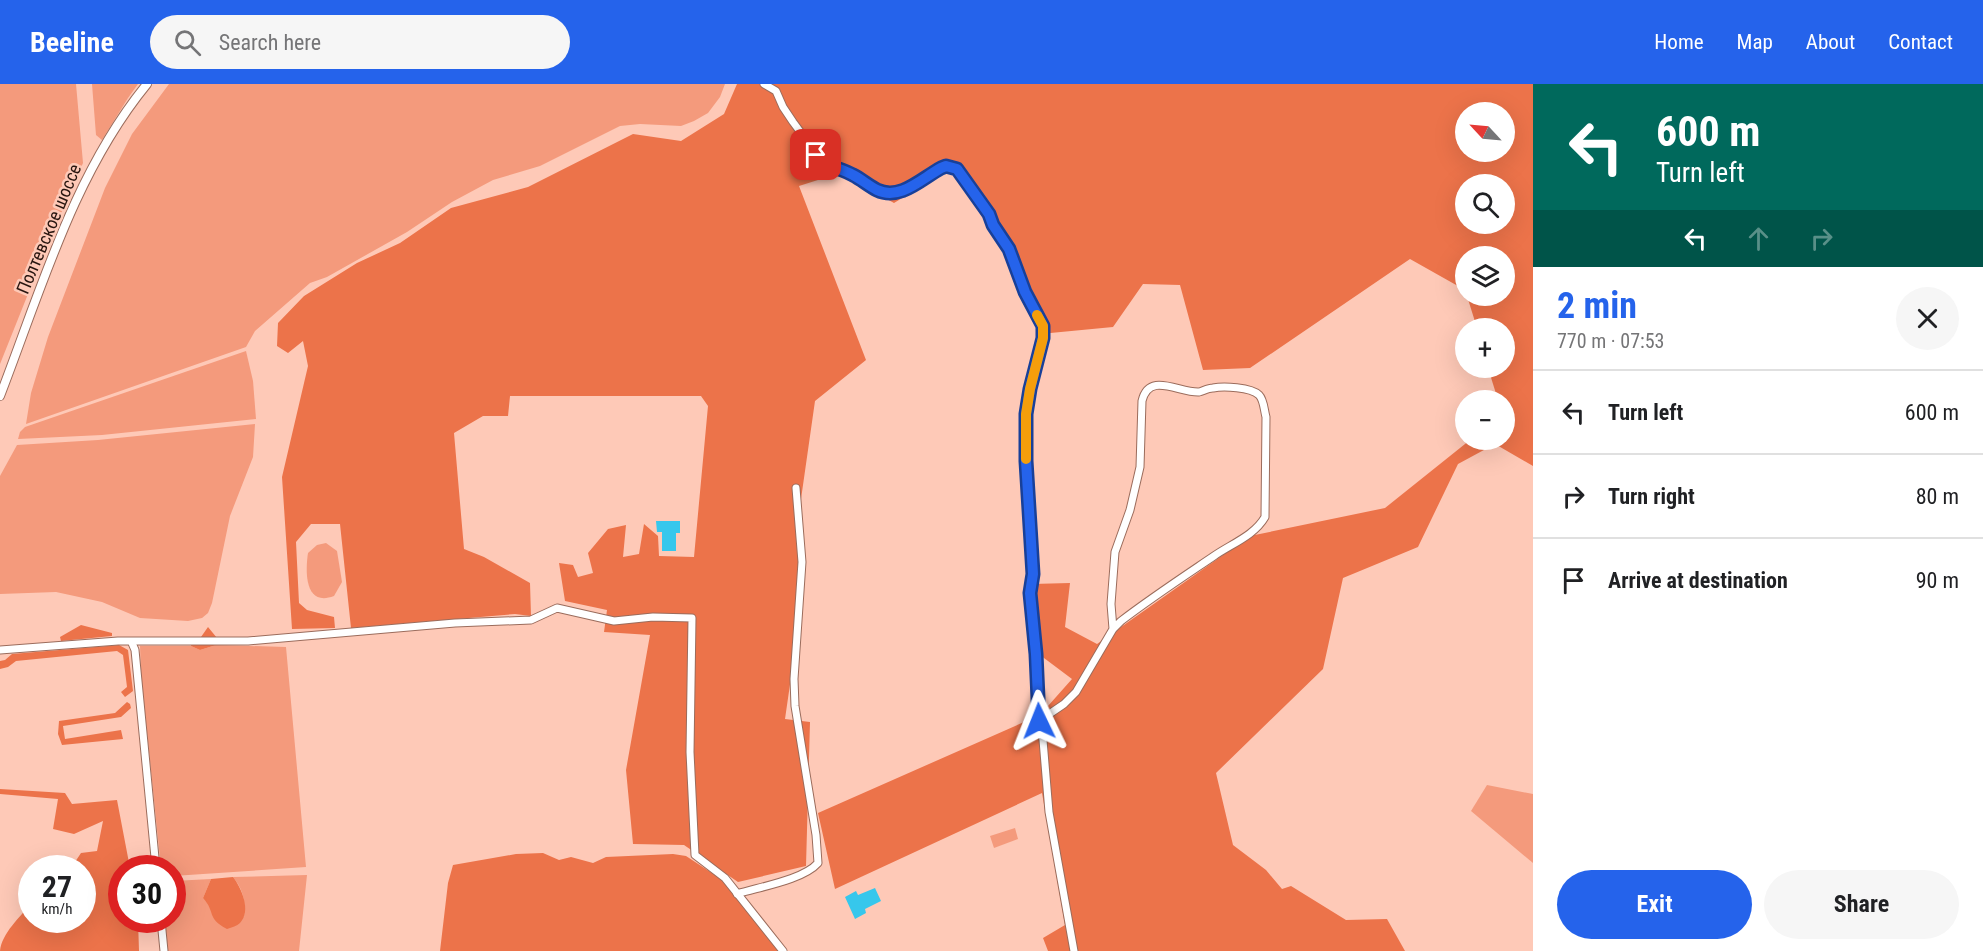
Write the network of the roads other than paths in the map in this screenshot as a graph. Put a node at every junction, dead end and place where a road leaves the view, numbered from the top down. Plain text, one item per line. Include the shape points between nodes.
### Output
1 (147, 84) edge
2 (764, 84) edge
3 (0, 396) edge
4 (796, 488) dead end
5 (1113, 629) junction
6 (132, 643) junction
7 (0, 650) edge
8 (1039, 721) junction
9 (155, 855) edge
10 (737, 894) junction
11 (162, 933) edge
12 (164, 951) edge
13 (783, 951) edge
14 (1074, 951) edge

1 - 3 street, Полтевское шоссе via 108,141 66,225
2 - 8 street via 776,91 788,115 824,164 852,174 877,190 896,194 941,168 952,166 960,171 1009,249 1043,326 1026,414 1033,574 1030,593
4 - 10 street via 802,562 795,706 818,863 797,876
5 - 5 street via 1138,608 1253,532 1265,517 1266,417 1263,402 1254,392 1230,387 1200,392 1163,385 1145,392 1140,467 1115,552
5 - 8 street via 1076,692
6 - 7 street
6 - 9 street
6 - 10 street via 248,641 455,622 531,620 557,608 614,621 692,618 690,752 695,855 725,878
8 - 14 street via 1049,812
10 - 13 street
11 - 12 street

